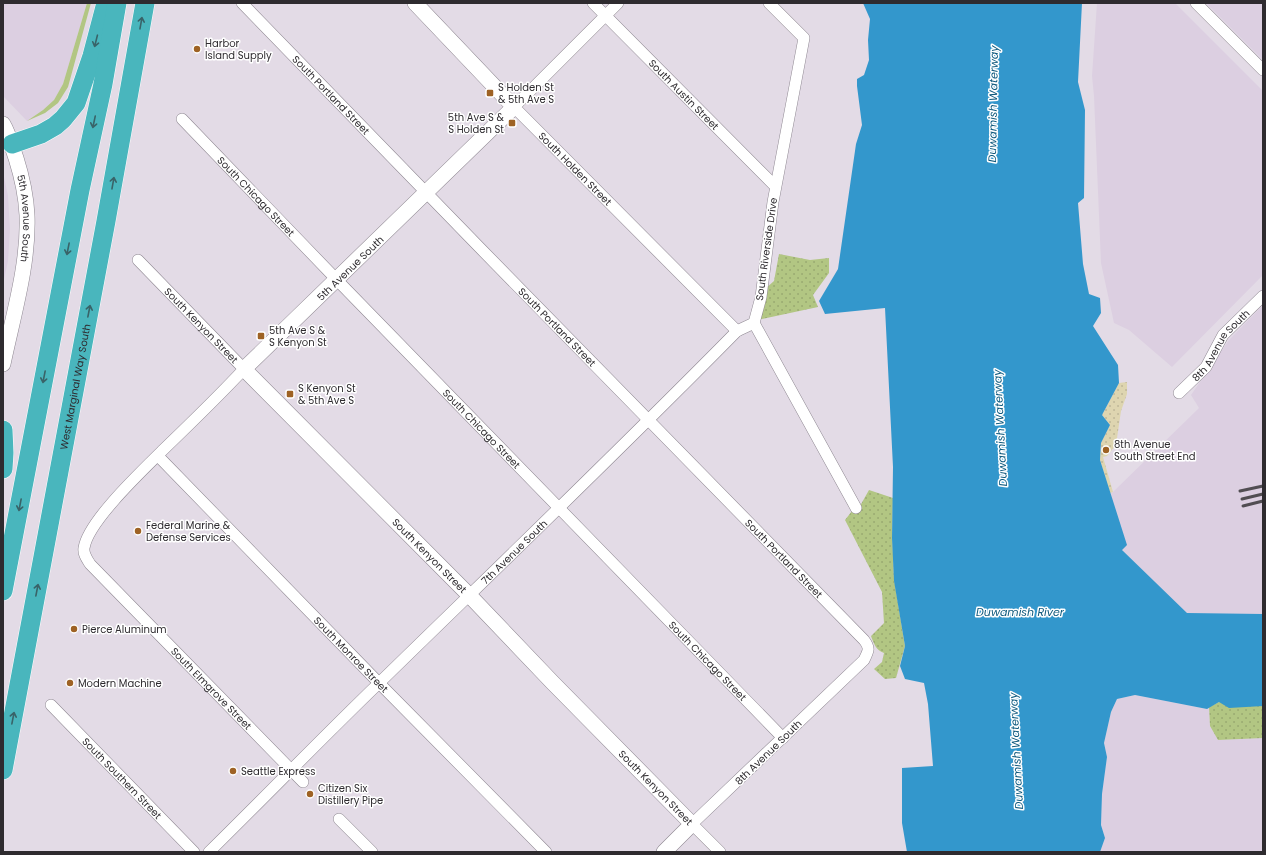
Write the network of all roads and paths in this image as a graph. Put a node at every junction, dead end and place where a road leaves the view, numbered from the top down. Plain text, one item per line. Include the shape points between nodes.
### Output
1 (106, 3) edge
2 (117, 3) edge
3 (145, 3) edge
4 (242, 3) edge
5 (416, 3) edge
6 (593, 3) edge
7 (618, 3) edge
8 (770, 3) edge
9 (1196, 3) edge
10 (605, 16) junction
11 (1263, 70) edge
12 (514, 107) junction
13 (182, 120) dead end
14 (3, 124) edge
15 (12, 144) junction
16 (775, 186) junction
17 (427, 193) junction
18 (138, 260) dead end
19 (337, 280) junction
20 (1263, 296) edge
21 (754, 323) junction
22 (737, 331) junction
23 (3, 364) edge
24 (244, 370) junction
25 (1179, 393) dead end
26 (650, 420) junction
27 (3, 430) edge
28 (158, 456) junction
29 (3, 469) edge
30 (558, 507) junction
31 (856, 508) dead end
32 (88, 537) joint
33 (3, 591) edge
34 (470, 596) junction
35 (869, 651) joint
36 (379, 683) junction
37 (51, 705) dead end
38 (783, 738) junction
39 (3, 770) edge
40 (291, 770) junction
41 (303, 782) dead end
42 (339, 819) dead end
43 (692, 824) junction
44 (194, 852) edge
45 (209, 852) edge
46 (372, 852) edge
47 (546, 852) edge
48 (664, 852) edge
49 (720, 852) edge

1 -> 15 highway via 76,103 55,126
2 -> 33 highway
39 -> 3 highway, West Marginal Way South
4 - 17 street, South Portland Street
5 - 12 street, South Holden Street
6 - 10 street, South Austin Street
7 - 10 street, 5th Avenue South
8 - 16 street, South Riverside Drive via 804,38
9 - 11 street
10 - 12 street, 5th Avenue South
10 - 16 street, South Austin Street
12 - 17 street, 5th Avenue South
12 - 22 street, South Holden Street
13 - 19 street, South Chicago Street
14 - 15 street
15 - 23 street, 5th Avenue South via 23,182 27,215 22,276
16 - 21 street, South Riverside Drive via 761,297
17 - 19 street, 5th Avenue South
17 - 26 street, South Portland Street
18 - 24 street, South Kenyon Street
19 - 24 street, 5th Avenue South
19 - 30 street, South Chicago Street
20 - 25 street, 8th Avenue South via 1223,336 1206,367
21 - 22 street, 7th Avenue South
21 - 31 street
22 - 26 street, 7th Avenue South
24 - 28 street, 5th Avenue South
24 - 34 street, South Kenyon Street
26 - 30 street, 7th Avenue South
26 - 35 street, South Portland Street via 864,640
27 - 29 highway
28 - 32 street, 5th Avenue South via 101,515
28 - 36 street, South Monroe Street
30 - 34 street, 7th Avenue South
30 - 38 street, South Chicago Street
32 - 40 street, South Elmgrove Street via 84,556 90,564
34 - 36 street, 7th Avenue South
34 - 43 street, South Kenyon Street
35 - 38 street, 8th Avenue South via 864,660
36 - 40 street, 7th Avenue South
36 - 47 street, South Monroe Street
37 - 44 street, South Southern Street
38 - 43 street, 8th Avenue South
40 - 41 street, South Elmgrove Street
40 - 45 street, 7th Avenue South
42 - 46 street
43 - 48 street, 8th Avenue South
43 - 49 street, South Kenyon Street

